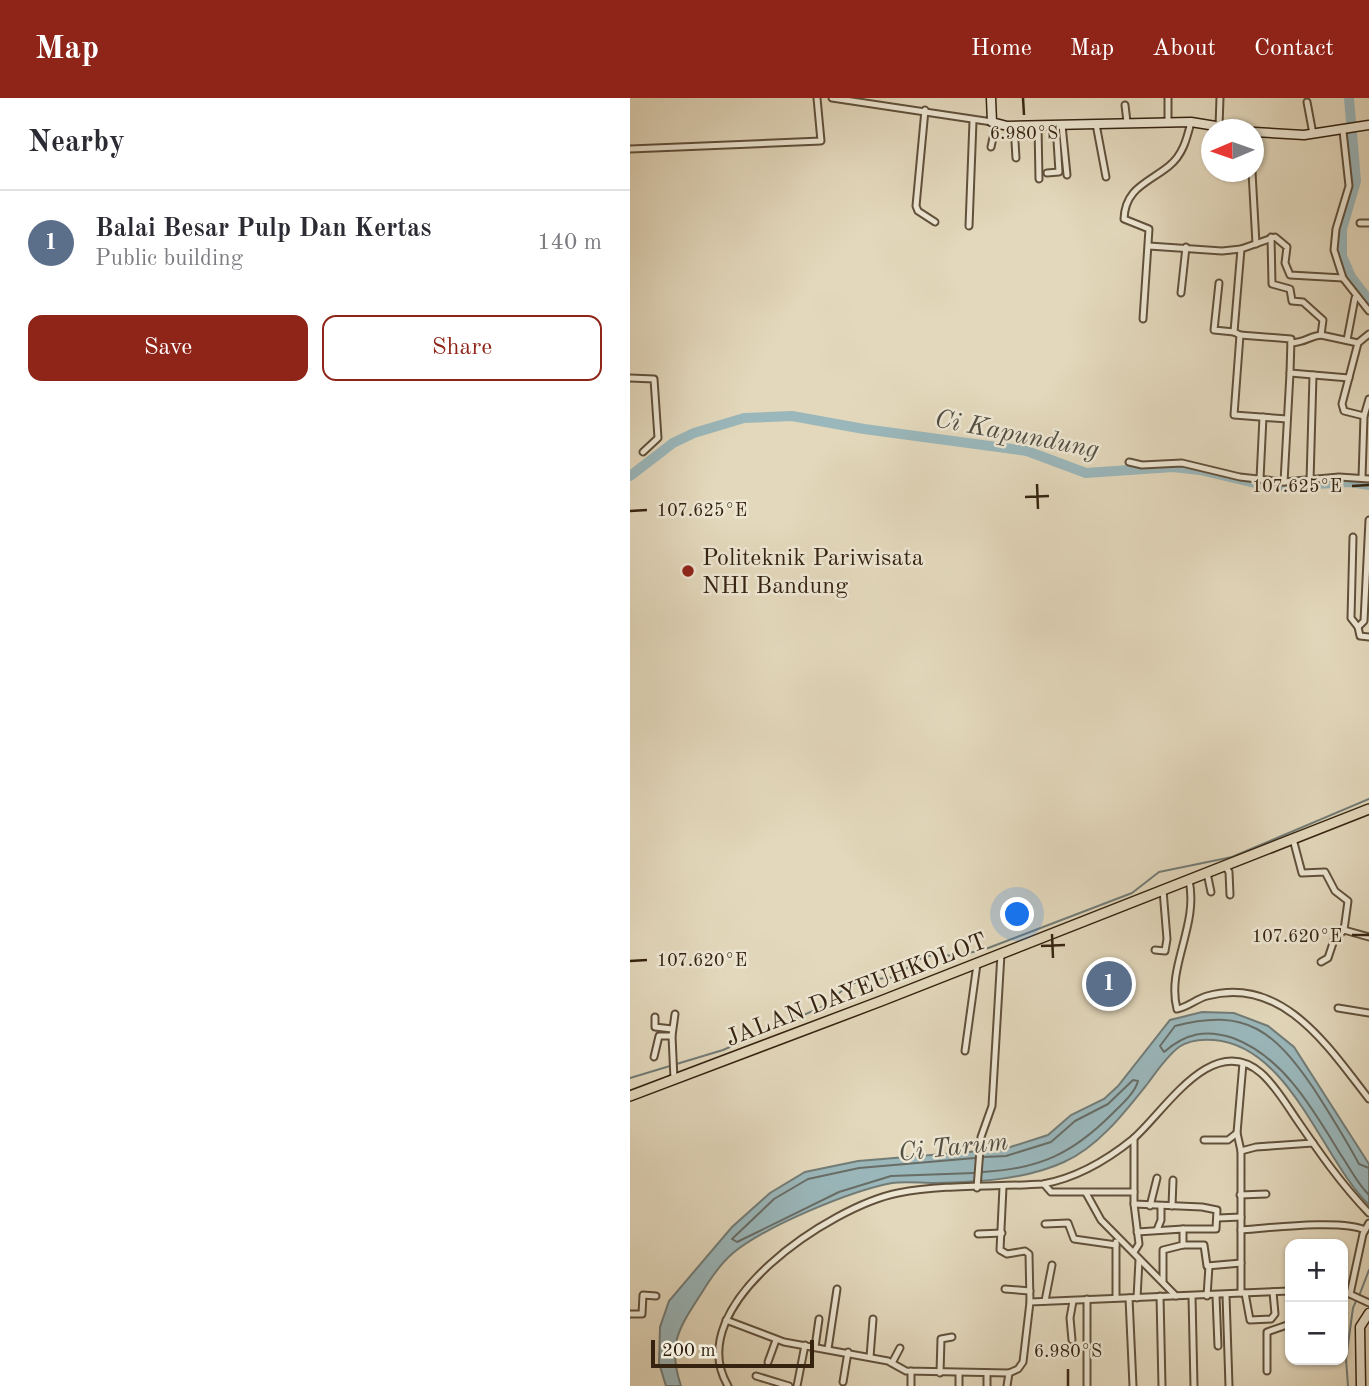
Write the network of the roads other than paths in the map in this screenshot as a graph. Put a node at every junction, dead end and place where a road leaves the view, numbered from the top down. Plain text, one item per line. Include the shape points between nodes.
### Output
1 (817, 98) edge
2 (832, 98) edge
3 (991, 98) edge
4 (1168, 98) edge
5 (1220, 98) edge
6 (1307, 102) dead end
7 (1125, 105) dead end
8 (925, 110) junction
9 (1219, 119) edge
10 (973, 121) junction
11 (1127, 122) junction
12 (1168, 122) junction
13 (1191, 122) junction
14 (994, 123) junction
15 (1201, 123) edge
16 (1096, 124) junction
17 (1059, 125) junction
18 (1369, 125) edge
19 (1014, 126) junction
20 (1038, 126) junction
21 (1345, 131) junction
22 (1264, 133) edge
23 (1313, 134) junction
24 (991, 147) dead end
25 (630, 149) edge
26 (1016, 158) dead end
27 (1047, 173) dead end
28 (1068, 176) dead end
29 (1105, 177) dead end
30 (1039, 178) dead end
31 (1253, 182) edge
32 (935, 222) dead end
33 (1360, 223) dead end
34 (1369, 223) edge
35 (969, 226) dead end
36 (1271, 237) junction
37 (1256, 244) junction
38 (1149, 246) junction
39 (1186, 247) junction
40 (1241, 249) junction
41 (1342, 278) junction
42 (1219, 284) dead end
43 (1181, 293) dead end
44 (1355, 298) junction
45 (1369, 311) edge
46 (1143, 319) dead end
47 (1237, 333) junction
48 (1369, 334) edge
49 (1321, 335) junction
50 (1347, 340) junction
51 (1291, 342) junction
52 (1358, 343) junction
53 (1290, 373) junction
54 (1314, 375) junction
55 (630, 378) edge
56 (1349, 378) junction
57 (1369, 399) edge
58 (1364, 416) junction
59 (1263, 417) junction
60 (1287, 419) junction
61 (1366, 441) edge
62 (643, 452) dead end
63 (1129, 462) dead end
64 (1366, 478) edge
65 (1260, 480) junction
66 (1310, 481) junction
67 (1283, 482) junction
68 (1369, 520) edge
69 (1353, 537) dead end
70 (1367, 613) edge
71 (1358, 627) junction
72 (1369, 637) edge
73 (1369, 809) edge
74 (1293, 839) junction
75 (1224, 866) junction
76 (1207, 873) junction
77 (1189, 880) junction
78 (1163, 890) junction
79 (1211, 892) dead end
80 (1230, 895) dead end
81 (1344, 930) junction
82 (1369, 937) edge
83 (1155, 950) dead end
84 (1001, 954) junction
85 (1321, 962) dead end
86 (977, 964) junction
87 (1338, 1008) dead end
88 (1369, 1013) edge
89 (675, 1014) dead end
90 (655, 1017) dead end
91 (672, 1028) junction
92 (671, 1036) junction
93 (965, 1051) dead end
94 (654, 1057) dead end
95 (1242, 1063) junction
96 (674, 1079) junction
97 (630, 1096) edge
98 (1369, 1099) edge
99 (1237, 1133) junction
100 (1134, 1138) junction
101 (1204, 1140) dead end
102 (1313, 1143) junction
103 (1241, 1151) junction
104 (1157, 1178) dead end
105 (1173, 1180) dead end
106 (1044, 1184) junction
107 (1003, 1187) junction
108 (977, 1188) junction
109 (1134, 1192) junction
110 (1086, 1193) junction
111 (1266, 1194) dead end
112 (1240, 1195) junction
113 (1134, 1204) junction
114 (1150, 1206) junction
115 (1161, 1206) junction
116 (1172, 1206) junction
117 (1369, 1213) edge
118 (1241, 1217) junction
119 (1218, 1218) junction
120 (1369, 1223) edge
121 (1045, 1224) dead end
122 (1183, 1229) junction
123 (1241, 1230) junction
124 (1365, 1230) junction
125 (1156, 1231) junction
126 (1137, 1232) junction
127 (1002, 1233) junction
128 (978, 1234) dead end
129 (1116, 1235) junction
130 (1116, 1245) junction
131 (1183, 1245) junction
132 (1134, 1252) junction
133 (1139, 1260) junction
134 (1241, 1263) junction
135 (1052, 1265) dead end
136 (1209, 1266) junction
137 (1163, 1281) junction
138 (836, 1289) dead end
139 (1006, 1289) dead end
140 (1030, 1291) junction
141 (1285, 1291) edge
142 (1273, 1292) junction
143 (1243, 1293) junction
144 (1348, 1293) edge
145 (1226, 1295) junction
146 (1353, 1295) junction
147 (656, 1296) dead end
148 (1160, 1296) junction
149 (1176, 1296) junction
150 (1192, 1296) junction
151 (1208, 1296) junction
152 (1216, 1296) junction
153 (1116, 1298) junction
154 (1129, 1298) junction
155 (1138, 1298) junction
156 (1087, 1299) junction
157 (1045, 1301) junction
158 (1073, 1301) junction
159 (1030, 1302) junction
160 (1366, 1302) edge
161 (1369, 1313) edge
162 (630, 1314) edge
163 (819, 1319) dead end
164 (873, 1319) dead end
165 (726, 1320) junction
166 (1285, 1326) edge
167 (952, 1337) dead end
168 (776, 1340) junction
169 (1072, 1340) dead end
170 (805, 1345) junction
171 (1219, 1346) dead end
172 (815, 1347) junction
173 (900, 1348) dead end
174 (828, 1349) junction
175 (848, 1352) junction
176 (870, 1357) junction
177 (768, 1362) dead end
178 (892, 1363) junction
179 (1365, 1364) edge
180 (911, 1371) junction
181 (1267, 1371) dead end
182 (940, 1373) junction
183 (959, 1373) junction
184 (987, 1373) junction
185 (1009, 1373) junction
186 (756, 1376) dead end
187 (843, 1382) dead end
188 (728, 1386) edge
189 (789, 1386) edge
190 (797, 1386) edge
191 (911, 1386) edge
192 (959, 1386) edge
193 (987, 1386) edge
194 (1007, 1386) edge
195 (1087, 1386) edge
196 (1133, 1386) edge
197 (1162, 1386) edge
198 (1194, 1386) edge
199 (1229, 1386) edge
200 (1361, 1386) edge

1 - 25 street via 821,141
2 - 8 street
3 - 14 street
4 - 12 street
5 - 9 street
6 - 23 street
7 - 11 street
8 - 10 street
8 - 32 street via 916,206
10 - 14 street
10 - 35 street
11 - 12 street
11 - 16 street
12 - 13 street
13 - 15 street
13 - 38 street via 1170,166 1135,189 1125,206 1128,223 1148,227
14 - 19 street
14 - 24 street
16 - 17 street
16 - 29 street
17 - 20 street
17 - 27 street via 1059,172
17 - 28 street
18 - 21 street
19 - 20 street
19 - 26 street
20 - 30 street
21 - 23 street
21 - 41 street via 1349,187 1334,244
22 - 23 street
31 - 37 street
33 - 34 street
36 - 37 street
36 - 41 street via 1287,247 1285,263 1290,275
36 - 49 street via 1272,284 1290,289 1292,301 1303,302 1321,317
37 - 40 street
38 - 39 street
38 - 46 street
39 - 40 street
39 - 43 street
40 - 47 street
41 - 44 street
42 - 47 street via 1214,330
44 - 45 street
44 - 50 street
47 - 51 street
47 - 59 street via 1234,415
48 - 52 street
49 - 50 street
49 - 51 street via 1304,343
50 - 52 street
51 - 53 street
52 - 56 street
53 - 54 street
53 - 60 street
54 - 56 street
54 - 66 street
55 - 62 street via 654,379 658,438
56 - 58 street via 1344,411
57 - 58 street
58 - 61 street
59 - 60 street
59 - 65 street
60 - 67 street
61 - 64 street
63 - 65 street via 1182,463
64 - 66 street
65 - 67 street
66 - 67 street
68 - 70 street
69 - 71 street via 1351,615
70 - 71 street
71 - 72 street via 1360,636
73 - 74 main road, JALAN DAYEUHKOLOT
74 - 75 main road, JALAN DAYEUHKOLOT
74 - 81 street via 1302,873 1325,872 1335,891 1347,900
75 - 76 main road, JALAN DAYEUHKOLOT
75 - 80 street via 1229,872
76 - 77 main road, JALAN DAYEUHKOLOT
76 - 79 street
77 - 78 main road, JALAN DAYEUHKOLOT
77 - 98 street via 1192,910 1177,975 1176,1008 1209,996 1251,994 1298,1015
78 - 83 street via 1167,939 1165,951
78 - 84 main road, JALAN DAYEUHKOLOT
81 - 82 street
81 - 85 street
84 - 86 main road, JALAN DAYEUHKOLOT
84 - 108 street via 993,1098 981,1143
86 - 93 street
86 - 96 main road, JALAN DAYEUHKOLOT
87 - 88 street
89 - 91 street
90 - 91 street via 655,1027
91 - 92 street
92 - 94 street via 659,1036
92 - 96 street
95 - 99 street
95 - 100 street via 1221,1062 1199,1074
95 - 102 street via 1267,1079
96 - 97 main road, JALAN DAYEUHKOLOT
99 - 101 street via 1228,1140
99 - 103 street
100 - 106 street via 1092,1166
100 - 109 street
102 - 103 street
102 - 117 street
103 - 112 street
104 - 114 street
105 - 116 street
106 - 107 street
106 - 110 street via 1051,1192
107 - 108 street
107 - 127 street
108 - 165 street via 899,1193 845,1210 758,1276
109 - 110 street
109 - 113 street
110 - 129 street
111 - 112 street
112 - 118 street
113 - 114 street
113 - 126 street
114 - 115 street
115 - 116 street
115 - 125 street
116 - 119 street via 1217,1210
118 - 119 street
118 - 123 street
119 - 122 street via 1215,1229
120 - 124 street
121 - 130 street via 1068,1223 1074,1239
122 - 125 street
122 - 131 street
123 - 124 street via 1328,1226
123 - 134 street
124 - 146 street
125 - 126 street
126 - 132 street via 1139,1244
127 - 128 street
127 - 140 street via 1003,1253 1029,1254
129 - 130 street
129 - 132 street
130 - 153 street
131 - 136 street via 1204,1245
131 - 137 street via 1163,1248
132 - 133 street
133 - 137 street
133 - 155 street
134 - 136 street
134 - 143 street
135 - 157 street
136 - 151 street
137 - 149 street
138 - 174 street
139 - 140 street
140 - 159 street
141 - 142 street
142 - 143 street
142 - 143 street via 1275,1314 1250,1320
143 - 145 street
144 - 146 street
145 - 152 street
145 - 199 street
146 - 160 street
147 - 162 street via 643,1295 642,1314
148 - 149 street
148 - 155 street
148 - 197 street
149 - 150 street
150 - 151 street
150 - 198 street
151 - 152 street
152 - 171 street
153 - 154 street
153 - 156 street
154 - 155 street
154 - 196 street
156 - 158 street
156 - 195 street
157 - 158 street
157 - 159 street
158 - 169 street
159 - 185 street via 1023,1362
161 - 179 street via 1360,1327
163 - 172 street
164 - 176 street
165 - 168 street
165 - 188 street via 718,1362
166 - 181 street via 1267,1332
167 - 182 street via 942,1339
168 - 170 street
168 - 177 street
170 - 172 street
170 - 190 street
172 - 174 street
173 - 178 street
174 - 175 street
175 - 176 street
175 - 187 street
176 - 178 street
178 - 180 street
179 - 200 street
180 - 182 street
180 - 191 street
182 - 183 street
183 - 184 street
183 - 192 street
184 - 185 street
184 - 193 street
185 - 194 street
186 - 189 street

